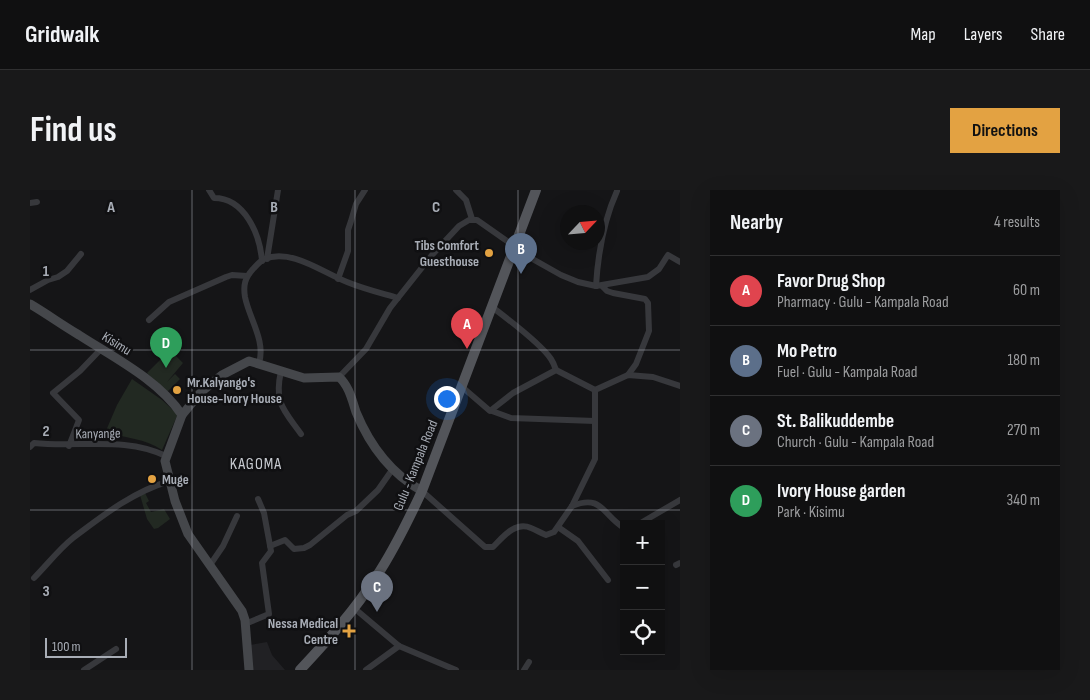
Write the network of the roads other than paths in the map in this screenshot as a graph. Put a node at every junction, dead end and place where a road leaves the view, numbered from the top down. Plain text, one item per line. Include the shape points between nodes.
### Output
1 (209, 190) edge
2 (278, 190) edge
3 (366, 190) edge
4 (456, 190) edge
5 (536, 190) edge
6 (617, 191) edge
7 (472, 219) junction
8 (514, 247) junction
9 (81, 254) dead end
10 (264, 260) junction
11 (680, 262) edge
12 (247, 276) junction
13 (338, 279) junction
14 (599, 286) junction
15 (30, 290) edge
16 (398, 298) junction
17 (30, 304) edge
18 (492, 308) junction
19 (149, 320) dead end
20 (101, 349) junction
21 (259, 363) junction
22 (556, 370) junction
23 (281, 371) junction
24 (628, 375) junction
25 (339, 377) junction
26 (461, 386) junction
27 (680, 386) edge
28 (595, 390) junction
29 (492, 411) junction
30 (182, 415) junction
31 (594, 421) junction
32 (301, 434) dead end
33 (31, 443) edge
34 (69, 446) junction
35 (166, 456) junction
36 (392, 470) junction
37 (170, 481) junction
38 (422, 491) junction
39 (258, 500) dead end
40 (680, 500) edge
41 (572, 506) junction
42 (236, 516) dead end
43 (646, 520) edge
44 (620, 525) edge
45 (558, 527) junction
46 (270, 546) junction
47 (210, 565) junction
48 (34, 578) dead end
49 (608, 580) dead end
50 (354, 608) junction
51 (245, 624) junction
52 (400, 646) junction
53 (116, 649) dead end
54 (529, 662) dead end
55 (370, 669) edge
56 (84, 670) edge
57 (249, 670) edge
58 (300, 670) edge
59 (456, 670) edge
60 (524, 670) edge

1 - 10 street via 214,198 232,202 242,211
2 - 10 street
3 - 13 street via 350,221 348,251
4 - 7 street via 466,200
5 - 8 main road, Gulu - Kampala Road
6 - 14 street via 604,224 597,262
7 - 8 street
7 - 16 street via 443,243
8 - 14 street via 561,275
8 - 18 main road, Gulu - Kampala Road
9 - 15 street via 67,271
10 - 12 street
10 - 13 street via 298,260
11 - 14 street via 668,255 648,277
12 - 19 street via 226,277 169,302
12 - 21 street via 245,299 260,347
13 - 16 street
14 - 24 street via 613,293 645,299 648,303 649,331
16 - 25 street via 366,349
17 - 20 street, Kisimu
18 - 22 street via 539,346 552,360
18 - 26 main road, Gulu - Kampala Road
20 - 30 street, Kisimu via 153,385 177,406
20 - 34 street via 53,393 79,420
21 - 23 street
21 - 30 street via 246,361 222,374
22 - 28 street
22 - 29 street via 513,393
23 - 25 street via 310,379
23 - 32 street via 278,386 280,402
24 - 27 street via 653,377
24 - 28 street
25 - 36 street via 350,393 372,444
26 - 29 street
26 - 38 main road, Gulu - Kampala Road
28 - 31 street
29 - 31 street via 511,418
30 - 35 street
31 - 41 street via 595,459
33 - 34 street, Kanyange
34 - 35 street, Kanyange via 126,445 145,447
35 - 37 street
36 - 38 street
36 - 46 street via 378,490 310,545 294,550 285,540
37 - 47 street via 182,520
37 - 48 street via 134,496 73,538
38 - 45 street via 485,547 493,547 516,528 530,527 546,535
38 - 50 main road, Gulu - Kampala Road via 384,564
39 - 46 street via 264,512
40 - 43 street
41 - 44 street via 590,501
41 - 45 street
42 - 47 street via 223,546
45 - 49 street via 578,541
46 - 51 street via 270,553 262,560 269,614
47 - 51 street via 238,603
50 - 52 street
50 - 58 main road, Gulu - Kampala Road
51 - 57 street
52 - 55 street
52 - 59 street
53 - 56 street
54 - 60 street

